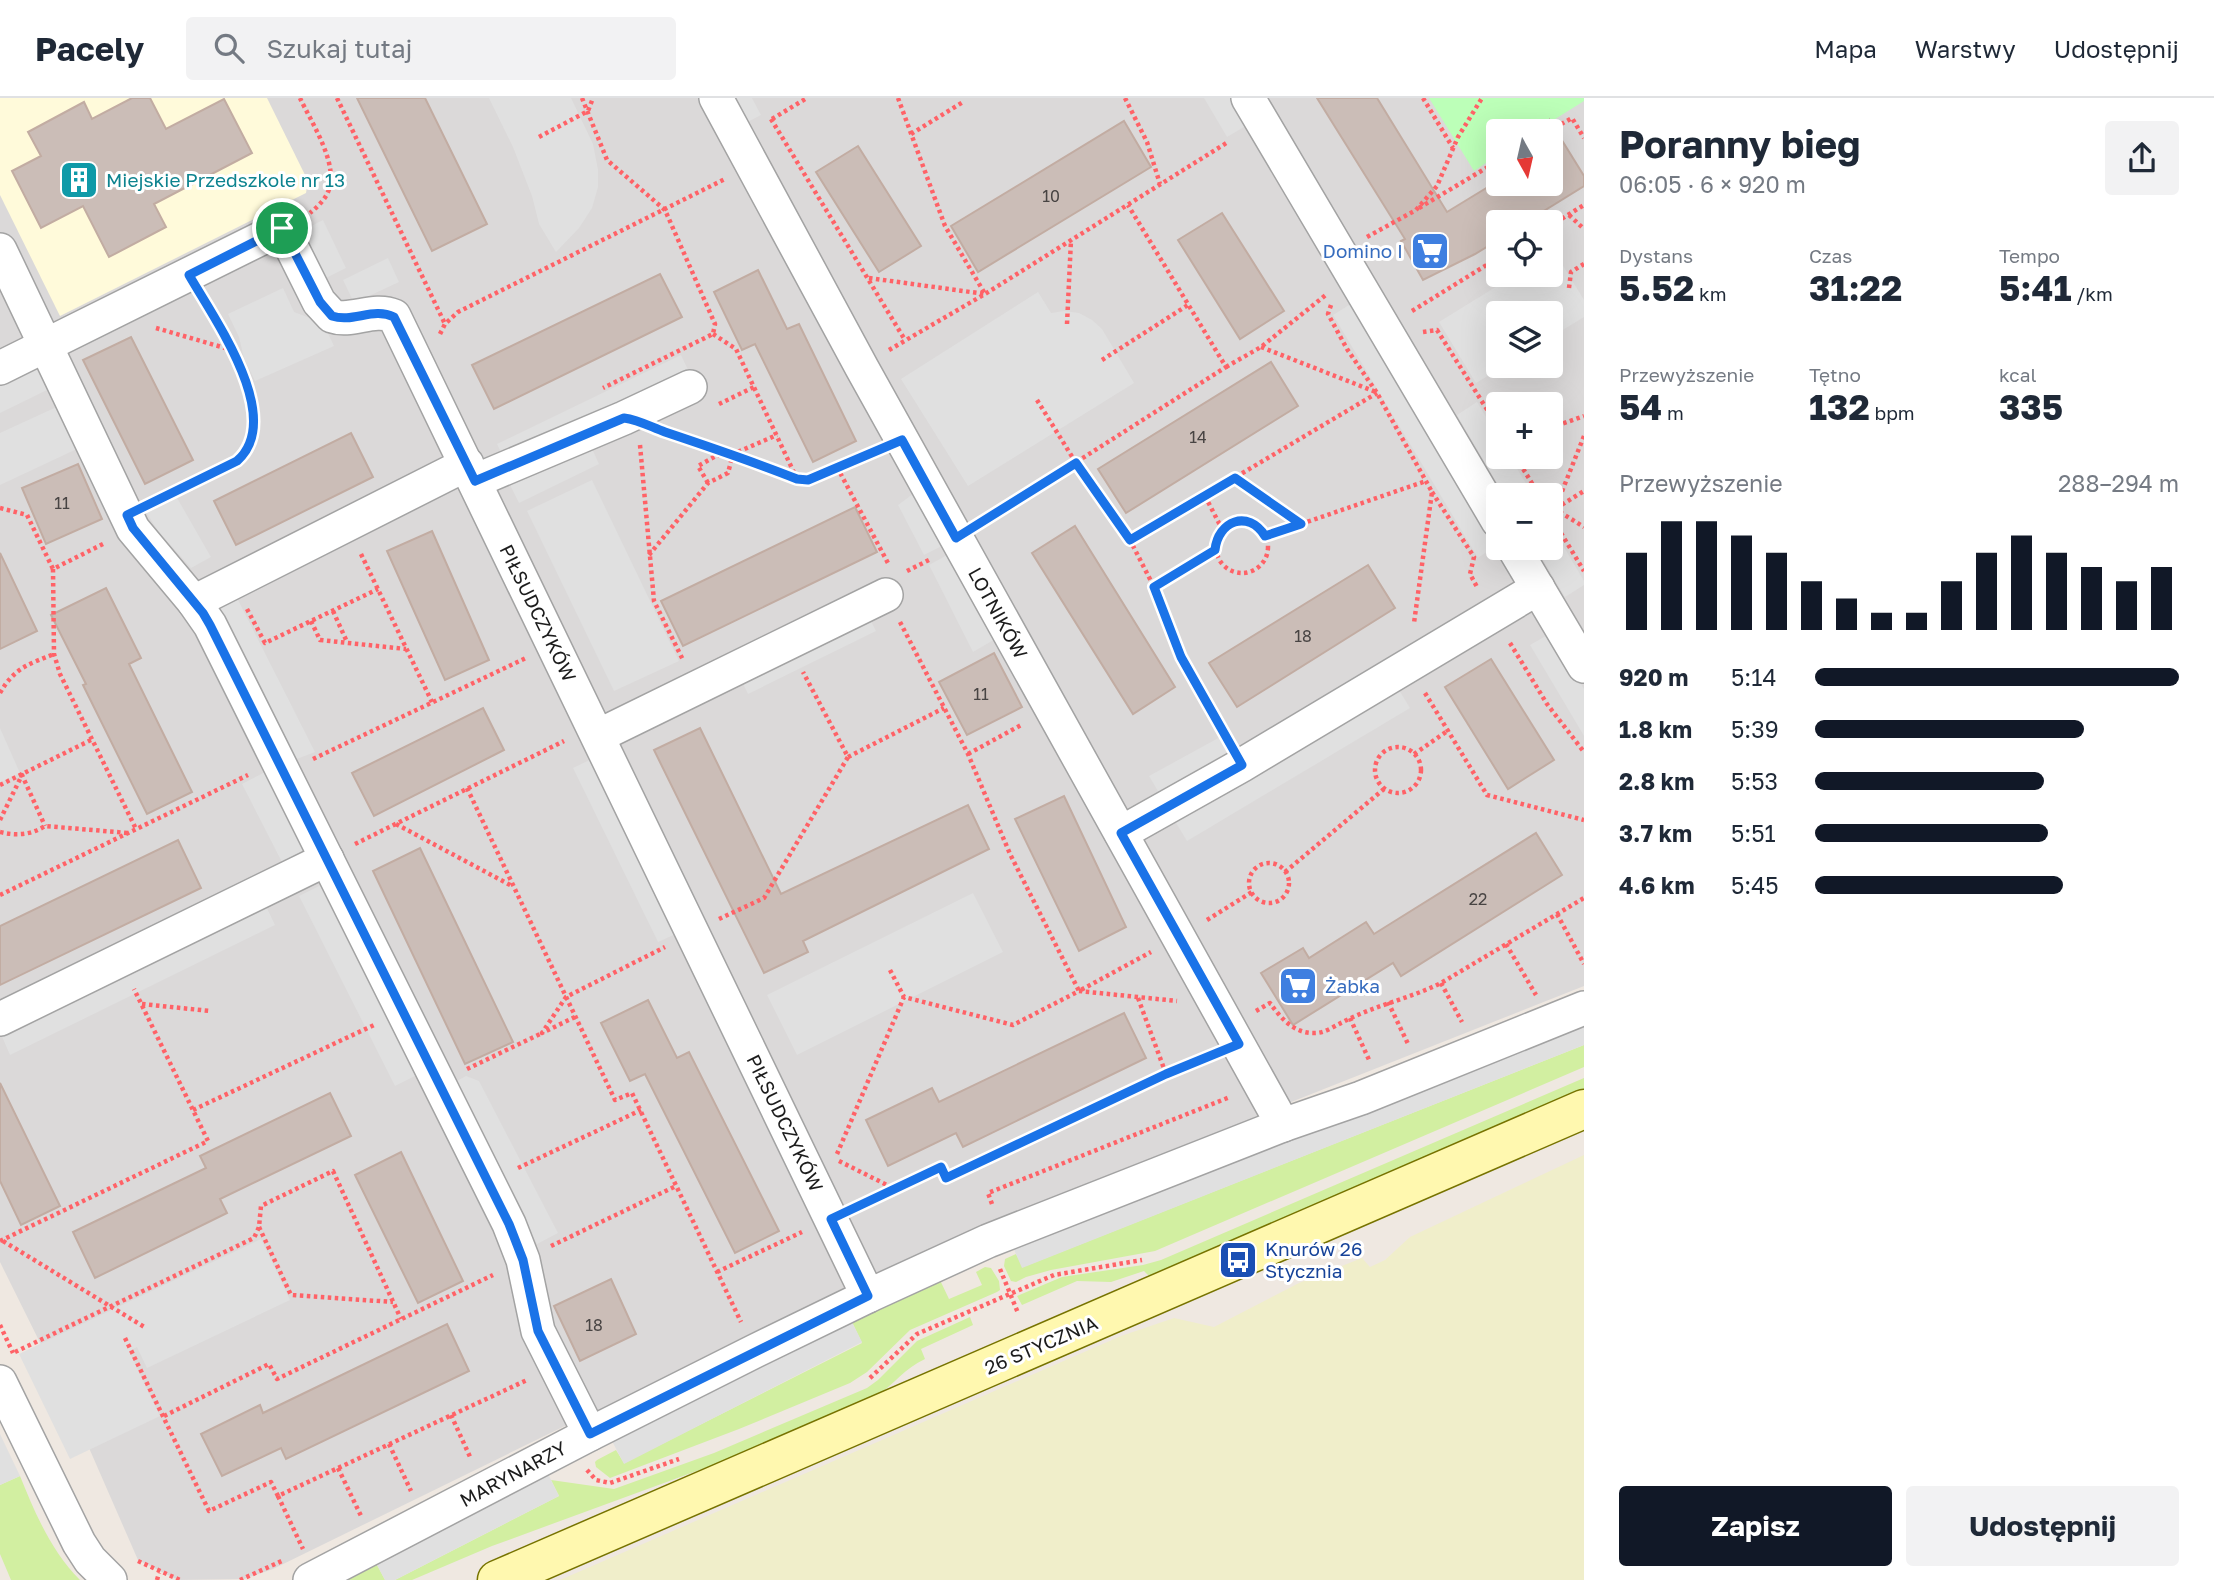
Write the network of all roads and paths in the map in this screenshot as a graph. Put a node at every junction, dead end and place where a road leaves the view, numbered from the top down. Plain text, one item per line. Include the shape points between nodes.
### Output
1 (300, 98) edge
2 (337, 98) edge
3 (582, 98) edge
4 (593, 98) edge
5 (716, 98) edge
6 (805, 98) edge
7 (898, 98) edge
8 (1125, 98) edge
9 (1248, 98) edge
10 (1423, 98) edge
11 (1482, 98) edge
12 (963, 103) dead end
13 (588, 111) junction
14 (771, 119) junction
15 (1563, 123) edge
16 (911, 134) junction
17 (539, 136) dead end
18 (1584, 138) edge
19 (1228, 142) dead end
20 (1453, 149) junction
21 (745, 152) junction
22 (1486, 168) edge
23 (1160, 184) junction
24 (1128, 205) junction
25 (1584, 205) edge
26 (665, 210) junction
27 (1416, 210) junction
28 (1569, 215) junction
29 (1563, 218) edge
30 (282, 228) junction
31 (1584, 229) edge
32 (1071, 240) junction
33 (1360, 241) dead end
34 (0, 250) edge
35 (1584, 264) edge
36 (1486, 265) edge
37 (189, 275) junction
38 (868, 278) junction
39 (1569, 288) dead end
40 (1328, 292) dead end
41 (985, 294) junction
42 (1188, 305) junction
43 (109, 314) junction
44 (1328, 314) dead end
45 (1406, 314) dead end
46 (445, 324) junction
47 (1067, 324) dead end
48 (713, 334) junction
49 (905, 340) junction
50 (46, 346) junction
51 (439, 347) dead end
52 (1261, 347) junction
53 (233, 351) junction
54 (1102, 360) dead end
55 (1226, 367) junction
56 (0, 368) edge
57 (862, 369) junction
58 (690, 387) dead end
59 (602, 389) dead end
60 (1377, 393) junction
61 (1037, 400) dead end
62 (1584, 416) edge
63 (631, 419) junction
64 (1563, 423) edge
65 (777, 435) junction
66 (1584, 436) edge
67 (902, 440) junction
68 (733, 454) junction
69 (1076, 463) junction
70 (837, 467) junction
71 (471, 472) junction
72 (1235, 478) junction
73 (797, 479) junction
74 (1426, 481) junction
75 (708, 483) junction
76 (1563, 486) edge
77 (1584, 491) edge
78 (1205, 496) junction
79 (1486, 501) edge
80 (1563, 505) edge
81 (0, 508) edge
82 (1563, 517) edge
83 (130, 522) junction
84 (347, 524) junction
85 (1301, 524) junction
86 (1584, 527) edge
87 (1222, 529) junction
88 (1563, 532) edge
89 (1265, 536) junction
90 (956, 538) junction
91 (1130, 540) junction
92 (1215, 550) junction
93 (649, 555) junction
94 (1521, 560) edge
95 (53, 569) junction
96 (1584, 571) edge
97 (233, 582) junction
98 (891, 586) junction
99 (1154, 587) junction
100 (1538, 588) junction
101 (378, 589) junction
102 (194, 602) junction
103 (333, 611) junction
104 (311, 621) junction
105 (348, 643) junction
106 (788, 643) junction
107 (406, 649) junction
108 (54, 653) junction
109 (1581, 655) edge
110 (528, 658) dead end
111 (686, 666) dead end
112 (1408, 666) junction
113 (0, 693) edge
114 (432, 702) junction
115 (944, 708) junction
116 (1051, 708) junction
117 (1449, 730) junction
118 (598, 736) junction
119 (91, 740) junction
120 (968, 754) junction
121 (1414, 754) junction
122 (848, 757) junction
123 (1242, 765) junction
124 (281, 767) junction
125 (22, 775) junction
126 (0, 785) edge
127 (467, 788) dead end
128 (1384, 789) junction
129 (0, 820) edge
130 (1584, 820) edge
131 (396, 824) dead end
132 (45, 826) junction
133 (136, 830) junction
134 (0, 832) edge
135 (129, 833) junction
136 (1121, 833) junction
137 (327, 859) junction
138 (1285, 872) junction
139 (514, 887) junction
140 (1252, 892) junction
141 (0, 895) edge
142 (1584, 898) edge
143 (1557, 914) junction
144 (693, 933) junction
145 (1179, 937) junction
146 (1506, 944) junction
147 (119, 960) junction
148 (1584, 964) edge
149 (890, 970) dead end
150 (1441, 983) junction
151 (1079, 991) junction
152 (566, 997) junction
153 (904, 997) junction
154 (1138, 998) junction
155 (1388, 1002) junction
156 (141, 1004) junction
157 (1584, 1008) edge
158 (210, 1011) dead end
159 (403, 1011) junction
160 (575, 1017) junction
161 (1350, 1018) junction
162 (0, 1019) edge
163 (1550, 1021) junction
164 (1228, 1025) junction
165 (542, 1033) junction
166 (1478, 1051) junction
167 (1166, 1074) junction
168 (1422, 1074) junction
169 (439, 1082) junction
170 (1385, 1089) junction
171 (193, 1110) junction
172 (641, 1110) junction
173 (1584, 1110) edge
174 (1283, 1125) junction
175 (488, 1181) junction
176 (676, 1186) junction
177 (895, 1189) junction
178 (831, 1219) junction
179 (259, 1227) junction
180 (1, 1241) edge
181 (1148, 1259) dead end
182 (523, 1260) junction
183 (717, 1272) junction
184 (868, 1296) junction
185 (393, 1302) junction
186 (111, 1307) junction
187 (401, 1319) junction
188 (146, 1328) dead end
189 (125, 1338) dead end
190 (755, 1351) junction
191 (556, 1366) junction
192 (7, 1367) edge
193 (864, 1382) dead end
194 (164, 1416) junction
195 (451, 1416) junction
196 (582, 1438) junction
197 (389, 1444) junction
198 (682, 1458) dead end
199 (475, 1466) dead end
200 (338, 1468) junction
201 (278, 1496) junction
202 (414, 1496) dead end
203 (363, 1521) dead end
204 (307, 1565) edge
205 (110, 1580) edge
206 (157, 1580) edge
207 (180, 1580) edge
208 (497, 1580) edge

1 - 30 path via 325,151 329,191 309,214
2 - 46 path
3 - 13 path
4 - 13 path
5 - 21 street, LOTNIKÓW
6 - 14 path
7 - 16 path
8 - 23 path via 1147,142
9 - 79 street
10 - 20 path
11 - 20 path
12 - 16 path
13 - 17 path
13 - 26 path via 607,160
14 - 21 path
14 - 38 path
15 - 18 path via 1572,118
16 - 41 path via 945,226
19 - 23 path
20 - 27 path via 1437,186
21 - 26 path
21 - 57 street, LOTNIKÓW
22 - 27 path
23 - 24 path
24 - 32 path
24 - 42 path
25 - 28 path
26 - 46 path via 458,313
26 - 48 path via 715,324
27 - 33 path
28 - 29 path
28 - 31 path
30 - 37 street
30 - 71 street, PIŁSUDCZYKÓW via 320,302 332,316 386,313 394,317
32 - 41 path
32 - 47 path
34 - 50 street
35 - 39 path via 1571,272
36 - 45 path
37 - 43 street
37 - 53 path
38 - 41 path
38 - 49 path
40 - 52 path
41 - 49 path
42 - 54 path
42 - 55 path
43 - 50 street
43 - 53 path
44 - 60 path
46 - 51 path
48 - 59 path
48 - 65 path via 736,348
49 - 57 path
50 - 56 street
50 - 83 street
52 - 55 path
52 - 60 path
53 - 83 path via 254,409 244,455
55 - 69 path
57 - 67 street, LOTNIKÓW
58 - 63 street
60 - 72 path
60 - 74 path
61 - 69 path
62 - 64 path
63 - 68 path
63 - 71 street
63 - 93 path
65 - 68 path
65 - 73 path
66 - 76 path
67 - 70 path
67 - 90 street, LOTNIKÓW
68 - 73 path
68 - 75 path via 727,473
68 - 75 path via 716,456 698,466
69 - 90 path
69 - 91 path
70 - 73 path via 808,480
70 - 98 path
71 - 84 street
71 - 118 street, PIŁSUDCZYKÓW
72 - 78 path
72 - 85 path
74 - 85 path
74 - 112 path via 1432,492
75 - 93 path
77 - 80 path
78 - 87 path
78 - 91 path
81 - 95 path via 27,515
82 - 86 path
83 - 95 path
83 - 102 street
84 - 97 street
84 - 101 path
85 - 89 path
87 - 89 path via 1242,521 1252,523
87 - 92 path
88 - 96 path
89 - 92 path via 1266,557 1251,571 1231,571
90 - 116 street, LOTNIKÓW
91 - 99 path
92 - 99 path
93 - 111 path via 654,601
94 - 100 street
95 - 108 path
97 - 102 street
97 - 104 path via 265,643
98 - 106 street
98 - 115 path
99 - 123 path via 1181,657
100 - 109 street
100 - 112 street
101 - 103 path
101 - 107 path
102 - 124 street
103 - 104 path
103 - 105 path
104 - 105 path via 320,640
105 - 107 path
106 - 118 street
106 - 122 path
107 - 114 path
108 - 113 path via 23,666
108 - 119 path
110 - 114 path
112 - 117 path
112 - 123 street
114 - 124 path
115 - 120 path
115 - 122 path
116 - 120 path
116 - 136 street, LOTNIKÓW
117 - 121 path
117 - 130 path via 1487,795
118 - 144 street, PIŁSUDCZYKÓW
119 - 125 path
119 - 133 path
120 - 151 path via 1010,854
121 - 128 path via 1421,774 1412,789 1394,793
121 - 128 path via 1402,747 1392,748 1378,758 1375,776
122 - 144 path via 764,898
123 - 136 street
124 - 133 path
124 - 137 street
125 - 126 path
125 - 129 path
125 - 132 path
127 - 139 path
128 - 138 path
131 - 139 path
132 - 134 path via 21,834
132 - 135 path
133 - 135 path
135 - 141 path
136 - 145 street, LOTNIKÓW
137 - 147 street
137 - 159 street
138 - 140 path via 1272,864 1257,867 1250,880
138 - 140 path via 1289,886 1281,899 1266,903
139 - 152 path
140 - 145 path
142 - 143 path
143 - 146 path
143 - 148 path
144 - 152 path
144 - 178 street, PIŁSUDCZYKÓW
145 - 151 path
145 - 164 street, LOTNIKÓW
146 - 150 path
146 - 163 path
147 - 156 path
147 - 162 street
149 - 153 path
150 - 155 path
150 - 166 path
151 - 153 path via 1013,1025
151 - 154 path
152 - 160 path
152 - 165 path
153 - 177 path via 834,1161
154 - 164 path
154 - 167 path
155 - 161 path
155 - 168 path
156 - 158 path
156 - 171 path
157 - 163 street, MARYNARZY
159 - 169 street
159 - 171 path
160 - 165 path
160 - 172 path via 615,1100 632,1093
161 - 164 path via 1325,1031 1309,1033 1289,1025 1270,1003
161 - 170 path
163 - 166 street, MARYNARZY
164 - 167 path
164 - 174 street, LOTNIKÓW
165 - 169 path
166 - 168 street, MARYNARZY
167 - 177 path via 946,1178 941,1167
168 - 170 street, MARYNARZY
169 - 175 street
170 - 174 street, MARYNARZY
171 - 180 path via 208,1141
172 - 175 path
172 - 176 path
173 - 208 street, 26 STYCZNIA
174 - 184 street, MARYNARZY via 988,1241
175 - 182 street
176 - 182 path
176 - 183 path
177 - 178 path
178 - 183 path
178 - 184 street, PIŁSUDCZYKÓW
179 - 185 path via 291,1295
179 - 185 path via 261,1206 332,1171
179 - 186 path via 254,1238
180 - 186 path
181 - 193 path via 1054,1275 917,1334
182 - 187 path
182 - 191 street via 538,1331
183 - 190 path
184 - 190 street, MARYNARZY
185 - 187 path
186 - 188 path
186 - 192 path
187 - 194 path via 277,1379 269,1364
189 - 194 path
190 - 196 street, MARYNARZY
191 - 195 path
191 - 196 street
192 - 205 street via 79,1544
194 - 201 path via 209,1511 271,1482
195 - 197 path
195 - 199 path
196 - 198 path via 591,1475 602,1482 619,1481
196 - 204 street, MARYNARZY
197 - 200 path
197 - 202 path
200 - 201 path
200 - 203 path
201 - 204 path
206 - 207 path via 159,1573

